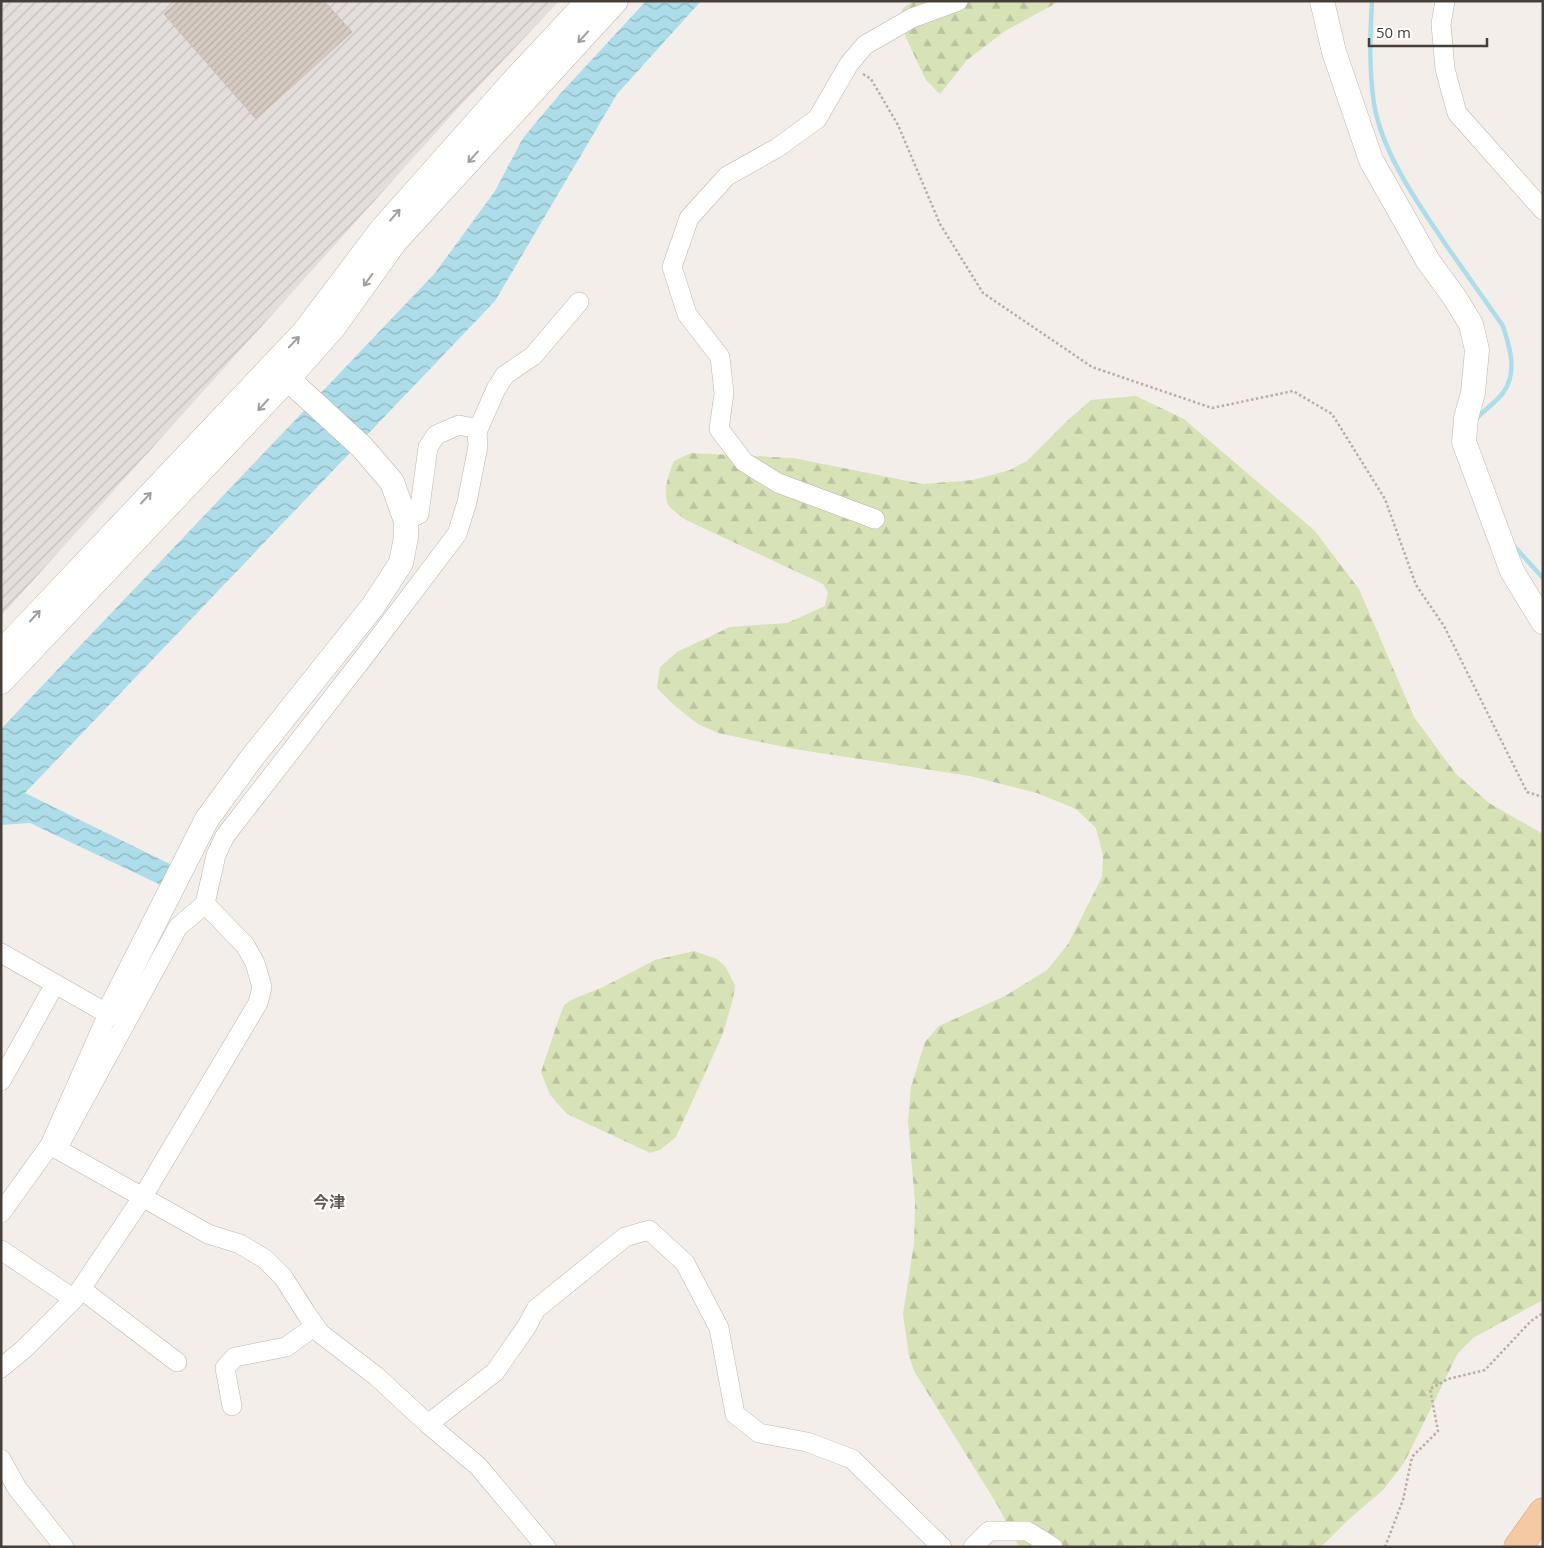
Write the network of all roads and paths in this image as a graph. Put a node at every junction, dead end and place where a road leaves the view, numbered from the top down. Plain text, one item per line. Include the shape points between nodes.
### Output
1 (588, 1) edge
2 (616, 1) edge
3 (958, 1) edge
4 (1322, 1) edge
5 (1446, 1) edge
6 (849, 64) junction
7 (1543, 210) edge
8 (579, 302) dead end
9 (287, 378) junction
10 (477, 432) junction
11 (875, 519) dead end
12 (406, 521) junction
13 (1543, 622) edge
14 (1, 652) edge
15 (1, 682) edge
16 (1543, 797) edge
17 (205, 904) junction
18 (1, 953) edge
19 (55, 984) junction
20 (108, 1014) junction
21 (1, 1081) edge
22 (53, 1147) junction
23 (142, 1198) junction
24 (1, 1212) edge
25 (1, 1250) edge
26 (78, 1294) junction
27 (1543, 1314) edge
28 (315, 1326) junction
29 (177, 1362) dead end
30 (1, 1368) edge
31 (232, 1406) dead end
32 (428, 1424) junction
33 (1, 1459) edge
34 (1543, 1512) edge
35 (64, 1547) edge
36 (546, 1547) edge
37 (942, 1547) edge
38 (973, 1547) edge
39 (1053, 1547) edge
40 (1385, 1547) edge
41 (1518, 1547) edge

9 -> 1 street via 304,332 381,230
2 -> 9 street via 395,242 334,327
3 - 6 street via 912,18 864,45
4 - 13 street via 1334,52 1371,160 1428,261 1471,324 1477,350 1464,442 1512,571
5 - 7 street via 1441,24 1445,69 1457,113
6 - 11 street via 817,119 777,148 727,176 689,218 672,267 687,314 720,357 724,393 719,429 744,462 778,483
6 - 16 path via 871,79 898,125 940,224 983,293 1092,367 1212,408 1293,391 1332,414 1386,499 1416,585 1444,626 1527,792
8 - 10 street via 532,356 505,375
9 - 12 street via 362,447 392,482
14 -> 9 street
9 -> 15 street
10 - 12 street via 459,425 436,435 428,447 419,514
10 - 17 street via 478,446 457,534 225,836 216,855
12 - 20 street via 401,563 373,606 250,759 208,818
17 - 22 street via 178,927
17 - 23 street via 245,945 255,963 262,987 258,1003
18 - 19 street
19 - 20 street
19 - 21 street
20 - 22 street
22 - 23 street
22 - 24 street
23 - 26 street
23 - 28 street via 208,1234 240,1244 265,1259 284,1277
25 - 26 street
26 - 29 street
26 - 30 street
27 - 40 path via 1531,1321 1485,1370 1448,1378 1430,1389 1438,1431 1412,1457 1404,1500
28 - 31 street via 286,1347 235,1357 225,1368
28 - 32 street
32 - 36 street via 478,1466
32 - 37 street via 494,1372 536,1309 625,1237 649,1230 685,1263 719,1328 736,1414 759,1433 807,1442 852,1459
33 - 35 street via 17,1488
34 - 41 main road
38 - 39 street via 989,1531 1027,1531

